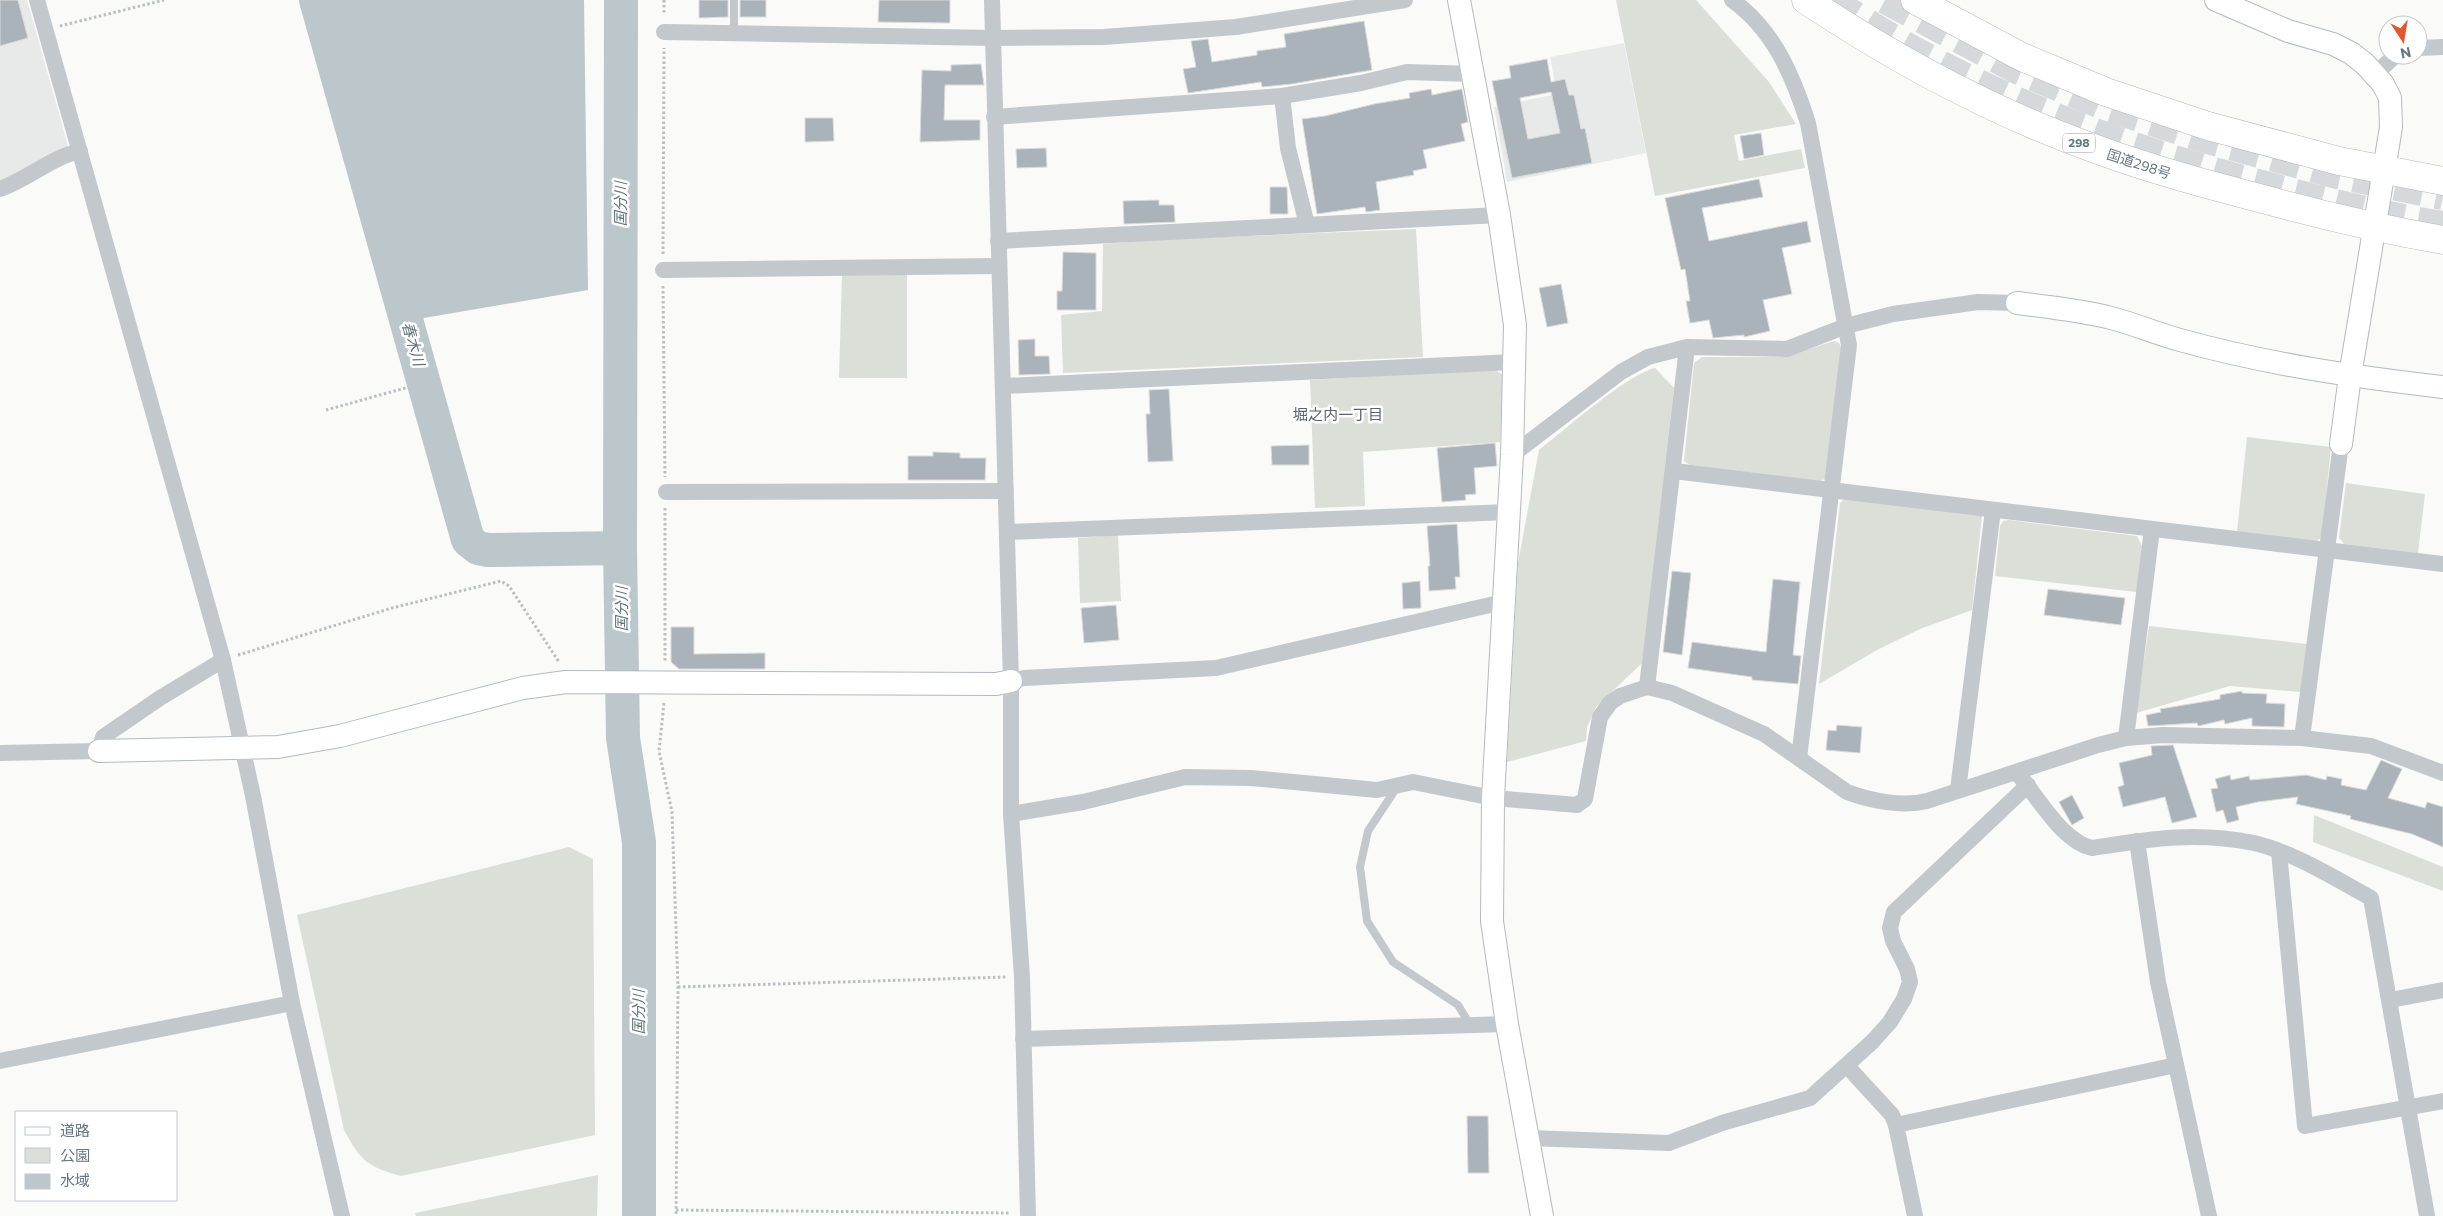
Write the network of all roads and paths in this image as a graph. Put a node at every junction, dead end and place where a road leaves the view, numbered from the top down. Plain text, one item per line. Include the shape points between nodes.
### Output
1 (37, 0) edge
2 (164, 0) edge
3 (664, 0) edge
4 (734, 0) edge
5 (992, 0) edge
6 (1404, 0) edge
7 (1459, 0) edge
8 (1732, 0) edge
9 (1806, 0) edge
10 (1915, 0) edge
11 (2216, 0) edge
12 (46, 30) junction
13 (664, 32) junction
14 (734, 34) junction
15 (992, 38) junction
16 (2443, 47) edge
17 (2428, 48) edge
18 (2385, 65) edge
19 (1474, 74) junction
20 (2375, 74) junction
21 (1282, 96) junction
22 (994, 117) junction
23 (80, 151) junction
24 (2384, 170) junction
25 (2443, 181) edge
26 (0, 189) edge
27 (1499, 215) junction
28 (1307, 225) junction
29 (2376, 227) junction
30 (2443, 240) edge
31 (998, 241) junction
32 (998, 266) junction
33 (663, 270) junction
34 (2018, 303) joint
35 (1846, 326) junction
36 (1687, 347) junction
37 (1514, 362) junction
38 (2350, 376) junction
39 (1003, 386) junction
40 (409, 387) dead end
41 (2443, 387) edge
42 (326, 410) dead end
43 (2341, 444) joint
44 (1512, 455) junction
45 (1674, 471) junction
46 (1831, 490) junction
47 (1006, 491) junction
48 (666, 492) junction
49 (1993, 510) junction
50 (1508, 512) junction
51 (2152, 529) junction
52 (1007, 532) junction
53 (2327, 550) junction
54 (2443, 564) edge
55 (1503, 602) junction
56 (223, 660) junction
57 (1011, 681) junction
58 (574, 682) junction
59 (663, 682) junction
60 (1647, 687) junction
61 (2126, 738) junction
62 (2302, 738) junction
63 (242, 749) junction
64 (99, 751) junction
65 (0, 753) edge
66 (1799, 758) junction
67 (2017, 772) junction
68 (2443, 773) edge
69 (1398, 785) junction
70 (2028, 785) junction
71 (1958, 790) junction
72 (1493, 798) junction
73 (1011, 814) junction
74 (2137, 841) junction
75 (2279, 852) junction
76 (1022, 977) junction
77 (678, 987) junction
78 (2443, 990) edge
79 (2390, 1000) junction
80 (292, 1003) junction
81 (1508, 1024) junction
82 (1471, 1025) junction
83 (1023, 1039) junction
84 (0, 1061) edge
85 (2176, 1065) junction
86 (1847, 1066) junction
87 (2443, 1101) edge
88 (2408, 1107) junction
89 (1896, 1124) junction
90 (1528, 1138) junction
91 (676, 1210) junction
92 (1028, 1215) edge
93 (342, 1216) edge
94 (676, 1216) edge
95 (1542, 1216) edge
96 (1915, 1216) edge
97 (2209, 1216) edge
98 (2427, 1216) edge

1 - 12 street
2 - 12 path
3 - 13 path
4 - 14 lane
5 - 15 street
6 - 15 street via 1236,27 1104,37
7 - 19 street
8 - 35 street via 1773,42 1788,67 1800,98 1808,123
9 - 29 highway, 国道298号 / 298 via 1856,33 1926,72 2001,110 2092,148 2193,181
10 - 24 highway via 2022,57 2106,92 2208,126
11 - 20 street via 2288,31 2333,44 2351,53
12 - 23 street
13 - 14 street
13 - 33 path
14 - 15 street
15 - 22 street
16 - 17 street
18 - 20 street
19 - 21 street via 1407,72
19 - 27 street
20 - 24 street via 2390,98 2391,127
21 - 22 street
21 - 28 street via 1288,148
22 - 31 street
23 - 26 street
23 - 56 street
24 - 25 highway
24 - 29 street
27 - 28 street
27 - 37 street via 1515,325
28 - 31 street
29 - 30 highway, 国道298号 / 298
29 - 38 street
31 - 32 street
32 - 33 street
32 - 39 street
33 - 48 path
34 - 35 street via 1943,305
34 - 38 street via 2113,318 2180,340
35 - 36 street via 1787,348
35 - 46 street via 1849,345
36 - 44 street via 1648,357 1622,372
36 - 45 street
37 - 39 street
37 - 44 street
38 - 41 street
38 - 43 street
39 - 47 street
40 - 42 path
43 - 53 street
44 - 50 street
45 - 46 street
45 - 60 street
46 - 49 street
46 - 66 street
47 - 48 street
47 - 52 street
48 - 59 path
49 - 51 street
49 - 71 street
50 - 52 street
50 - 55 street
51 - 53 street
51 - 61 street
52 - 57 street
53 - 54 street
53 - 62 street
55 - 57 street via 1216,668
55 - 72 street
56 - 58 path via 392,608 502,582 509,586
56 - 63 street
56 - 64 street via 104,737
57 - 59 street via 996,684
57 - 73 street
58 - 59 street
58 - 63 street via 523,688 340,736 278,747
59 - 77 path via 659,751 672,812
60 - 66 street via 1672,693 1764,734
60 - 72 street via 1620,696 1600,717 1585,799 1577,805
61 - 62 street via 2163,735
61 - 67 street
62 - 68 street via 2371,746
63 - 64 street
63 - 80 street
64 - 65 street
66 - 71 street via 1836,786 1861,797 1916,804
67 - 70 street
67 - 71 street
69 - 72 street via 1413,782
69 - 73 street via 1377,790 1251,778 1186,777 1083,802
69 - 82 lane via 1368,831 1360,867 1367,921 1393,962 1458,1005
70 - 74 street via 2066,834 2082,846 2092,848
70 - 86 street via 1894,912 1890,928 1910,982 1890,1022
72 - 81 street via 1492,921
73 - 76 street
74 - 75 street via 2191,836 2255,844
74 - 85 street via 2158,982
75 - 79 street via 2371,898
75 - 88 street via 2305,1126
76 - 77 path
76 - 83 street
77 - 91 path
78 - 79 street
79 - 88 street
80 - 84 street
80 - 93 street
81 - 82 street
81 - 90 street
82 - 83 street
83 - 92 street
85 - 89 street
85 - 97 street
86 - 89 street via 1892,1115
86 - 90 street via 1810,1098 1722,1123 1669,1143
87 - 88 street
88 - 98 street
89 - 96 street
90 - 95 street
91 - 92 path
91 - 94 path

